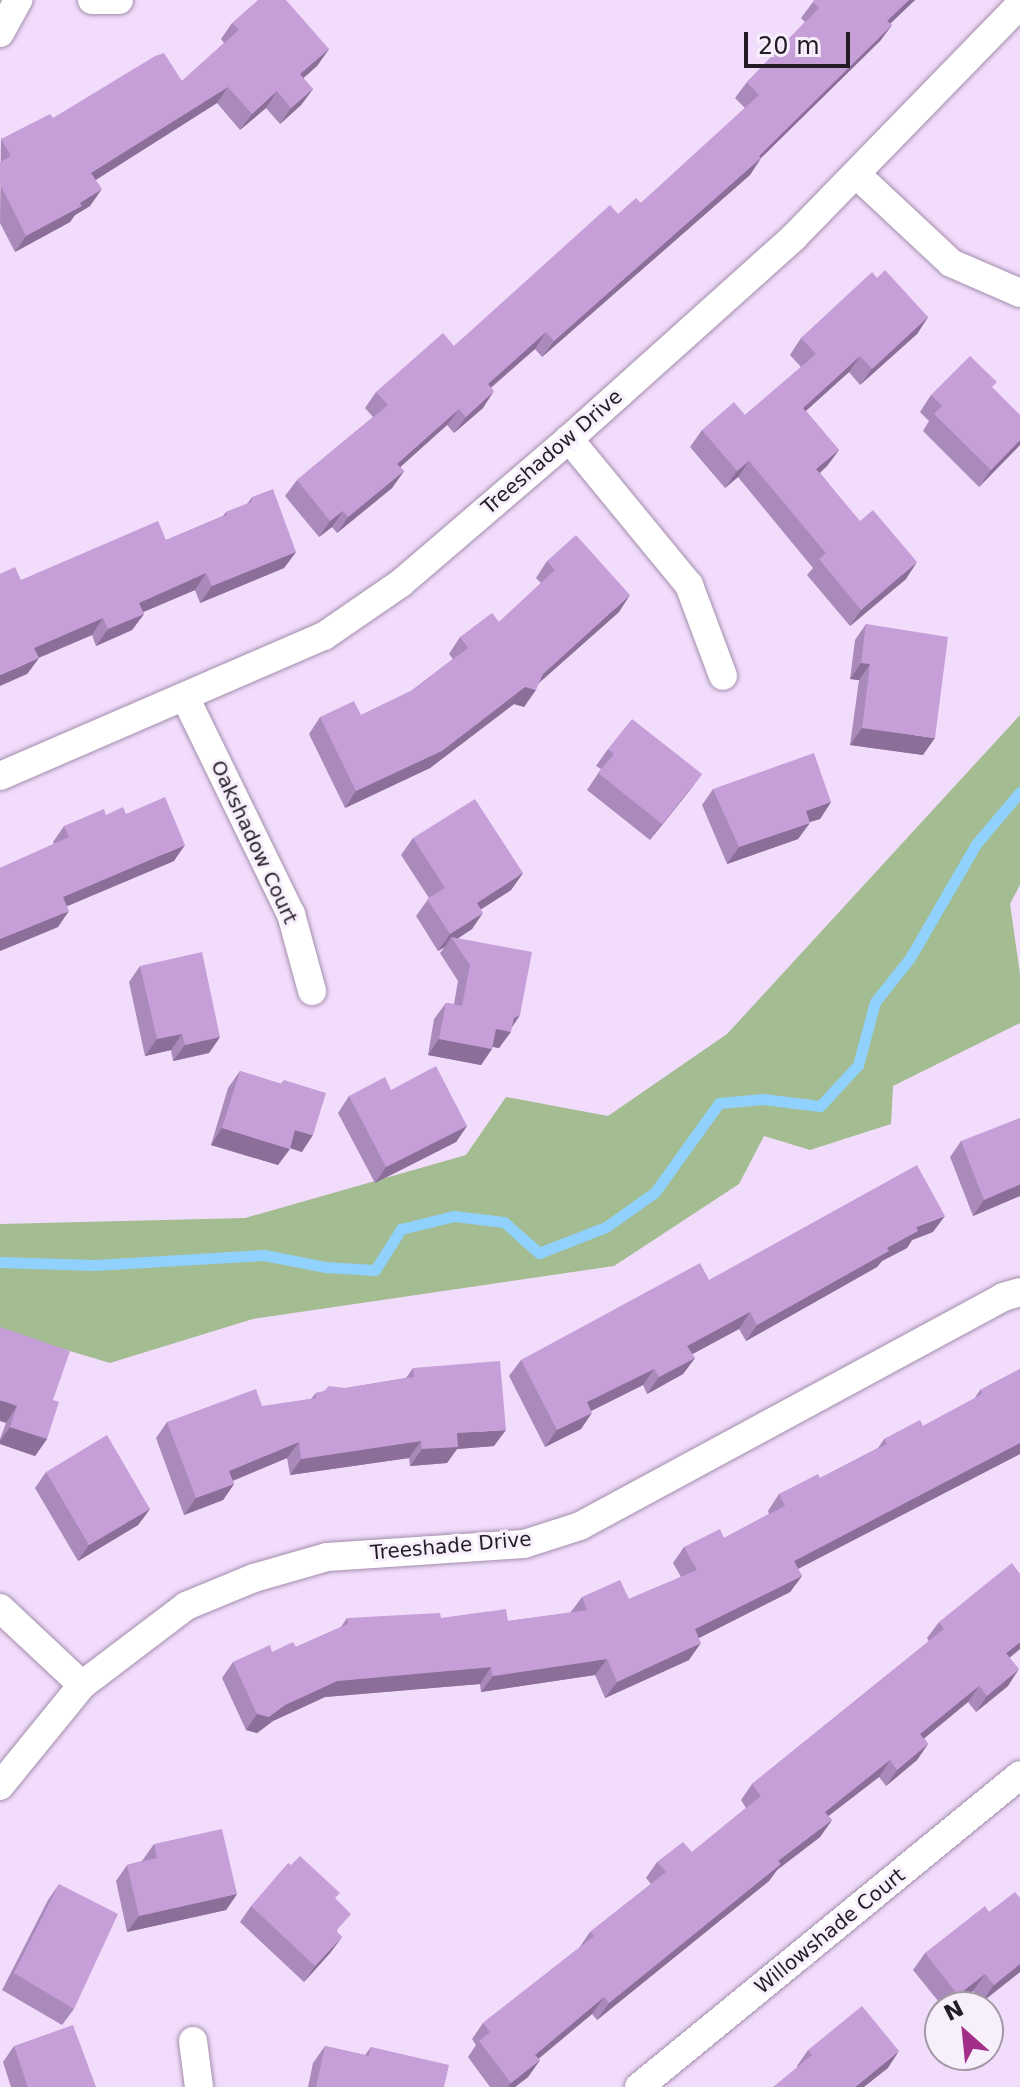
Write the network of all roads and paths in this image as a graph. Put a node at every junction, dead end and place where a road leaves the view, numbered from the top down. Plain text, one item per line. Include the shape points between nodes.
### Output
1 (18, 0) edge
2 (92, 0) edge
3 (119, 0) edge
4 (1020, 5) edge
5 (0, 33) edge
6 (856, 174) junction
7 (1020, 293) edge
8 (569, 439) junction
9 (723, 676) dead end
10 (185, 697) junction
11 (0, 776) edge
12 (312, 991) dead end
13 (1020, 1292) edge
14 (0, 1608) edge
15 (82, 1685) junction
16 (1020, 1775) edge
17 (0, 1786) edge
18 (193, 2041) dead end
19 (199, 2087) edge
20 (639, 2087) edge

1 - 5 street
2 - 3 street
4 - 6 street, Treeshadow Drive
6 - 7 street via 951,263
6 - 8 street, Treeshadow Drive via 794,237
8 - 9 street via 689,585
8 - 10 street, Treeshadow Drive via 401,583 324,636
10 - 11 street, Treeshadow Drive
10 - 12 street, Oakshadow Court via 291,914
13 - 15 street, Treeshade Drive via 580,1526 524,1544 327,1557 254,1578 186,1606
14 - 15 street
15 - 17 street, Treeshade Drive
16 - 20 street, Willowshade Court
18 - 19 street

